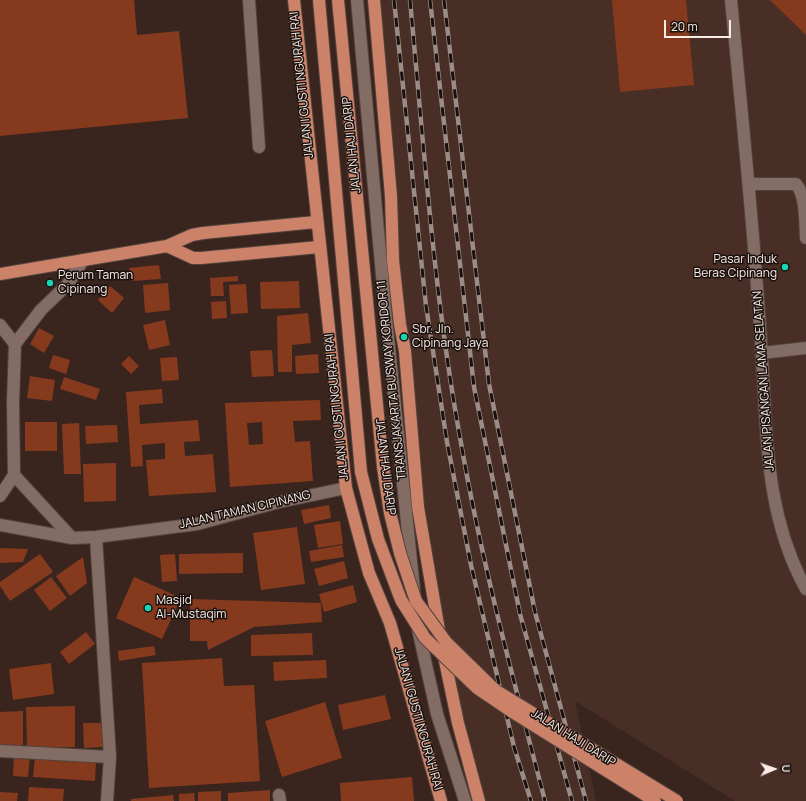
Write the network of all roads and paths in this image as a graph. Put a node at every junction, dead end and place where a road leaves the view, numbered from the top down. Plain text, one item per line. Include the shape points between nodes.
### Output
1 (249, 0) edge
2 (295, 0) edge
3 (319, 0) edge
4 (338, 0) edge
5 (358, 0) edge
6 (374, 0) edge
7 (731, 0) edge
8 (259, 147) dead end
9 (749, 184) junction
10 (316, 222) junction
11 (806, 238) edge
12 (167, 246) junction
13 (319, 247) junction
14 (83, 260) junction
15 (0, 274) edge
16 (0, 325) edge
17 (15, 344) junction
18 (806, 348) edge
19 (762, 353) junction
20 (14, 476) junction
21 (346, 488) junction
22 (0, 496) edge
23 (0, 525) edge
24 (96, 537) junction
25 (72, 538) junction
26 (806, 589) edge
27 (0, 751) edge
28 (110, 757) junction
29 (107, 801) edge
30 (441, 801) edge
31 (465, 801) edge
32 (479, 801) edge
33 (655, 801) edge
34 (676, 801) edge

1 - 8 street
2 - 10 main road, JALAN I GUSTI NGURAH RAI
3 - 33 main road, JALAN HAJI DARIP, bridge via 361,472 378,539 401,600 426,638 477,688
4 - 34 main road, JALAN HAJI DARIP, bridge via 384,467 390,512 416,601 446,642 495,690
5 - 31 street, TRANSJAKARTA BUSWAY KORIDOR 11 via 385,308 418,629 437,714
6 - 32 main road via 391,196 393,260 405,351 418,507 441,642 458,723
7 - 9 street, JALAN PISANGAN LAMA SELATAN
9 - 11 street via 796,184 801,188 804,196
9 - 19 street, JALAN PISANGAN LAMA SELATAN
10 - 12 main road via 192,235
10 - 13 main road, JALAN I GUSTI NGURAH RAI
12 - 13 main road via 193,258
12 - 14 main road
13 - 21 main road, JALAN I GUSTI NGURAH RAI
14 - 15 main road
14 - 17 street via 68,284 41,310
16 - 17 street
17 - 20 street
18 - 19 street
19 - 26 street, JALAN PISANGAN LAMA SELATAN via 771,490 782,533
20 - 22 street
20 - 25 street
21 - 24 street, JALAN TAMAN CIPINANG via 279,502 197,524
21 - 30 main road, JALAN I GUSTI NGURAH RAI via 369,573 390,623
23 - 25 street, JALAN TAMAN CIPINANG
24 - 25 street, JALAN TAMAN CIPINANG
24 - 28 street
27 - 28 street
28 - 29 street

